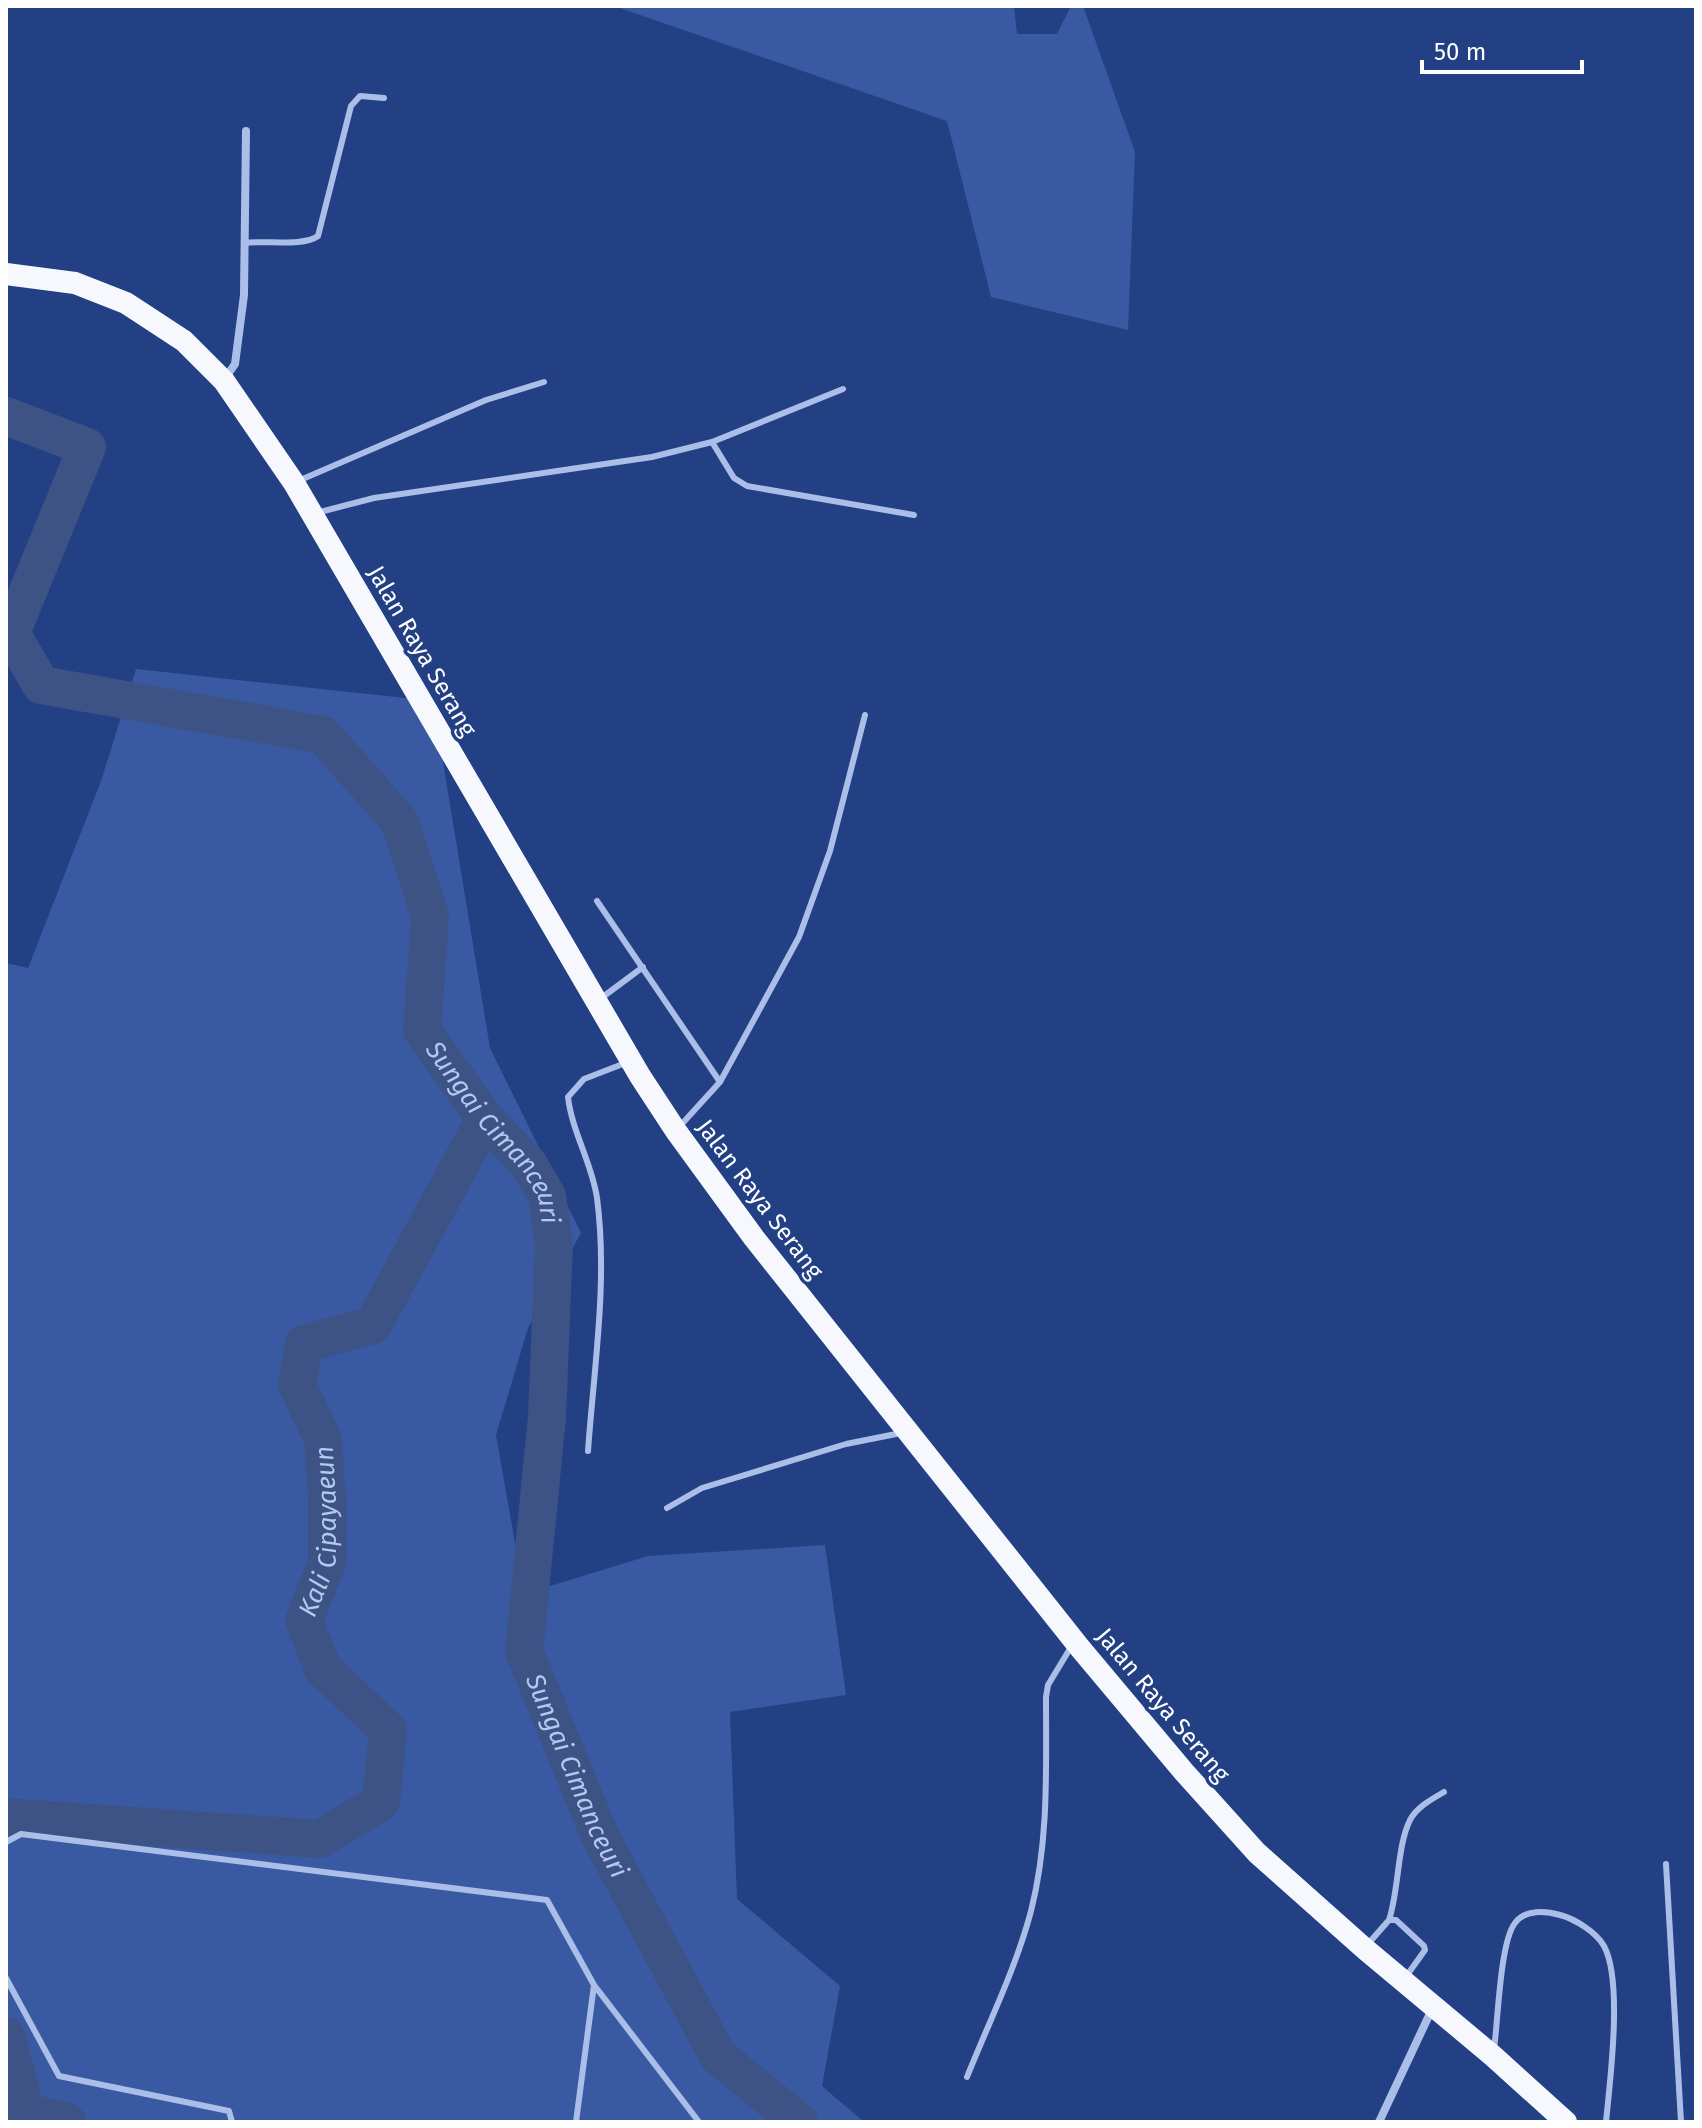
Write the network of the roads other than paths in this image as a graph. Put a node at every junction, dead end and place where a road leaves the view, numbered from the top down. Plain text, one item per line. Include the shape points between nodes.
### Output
1 (384, 98) dead end
2 (246, 131) dead end
3 (245, 243) junction
4 (6, 274) edge
5 (224, 381) junction
6 (544, 382) dead end
7 (843, 389) dead end
8 (712, 442) junction
9 (294, 483) junction
10 (312, 514) junction
11 (914, 515) dead end
12 (865, 715) dead end
13 (597, 901) dead end
14 (643, 967) junction
15 (597, 1001) junction
16 (632, 1060) junction
17 (720, 1082) junction
18 (676, 1131) junction
19 (909, 1431) junction
20 (588, 1451) dead end
21 (667, 1508) dead end
22 (1075, 1640) junction
23 (1444, 1792) dead end
24 (6, 1842) edge
25 (1666, 1864) dead end
26 (1389, 1920) junction
27 (1365, 1949) junction
28 (6, 1978) edge
29 (1403, 1981) junction
30 (594, 1985) junction
31 (1433, 2007) junction
32 (1493, 2056) junction
33 (967, 2077) dead end
34 (232, 2122) edge
35 (576, 2122) edge
36 (699, 2122) edge
37 (1379, 2122) edge
38 (1566, 2122) edge
39 (1606, 2122) edge
40 (1681, 2122) edge

1 - 3 lane via 367,94 351,106 318,236 311,241
2 - 3 street
3 - 5 street via 235,364
4 - 5 highway, Jalan Raya Serang via 75,283 126,303 184,341
5 - 9 highway, Jalan Raya Serang
6 - 9 lane via 464,409
7 - 8 lane
8 - 10 lane via 652,457 374,498
8 - 11 lane via 734,478 747,486
9 - 10 highway, Jalan Raya Serang
10 - 15 highway, Jalan Raya Serang
12 - 17 lane via 830,851 799,937
13 - 14 lane
14 - 15 lane
14 - 17 lane
15 - 16 highway, Jalan Raya Serang
16 - 18 highway, Jalan Raya Serang
16 - 20 lane via 584,1079 568,1097 596,1194 602,1255
17 - 18 lane
18 - 19 highway, Jalan Raya Serang via 754,1238
19 - 21 lane via 846,1444 702,1488
19 - 22 highway, Jalan Raya Serang
22 - 27 highway, Jalan Raya Serang via 1257,1853
22 - 33 lane via 1046,1697 1045,1823 1031,1912
23 - 26 lane via 1410,1820
24 - 30 lane via 21,1834 547,1900
25 - 40 lane
26 - 27 lane
26 - 29 lane via 1396,1920 1425,1950
27 - 29 highway, Jalan Raya Serang
28 - 34 lane via 59,2076 229,2111
29 - 31 highway, Jalan Raya Serang
30 - 35 lane
30 - 36 lane
31 - 32 highway, Jalan Raya Serang
31 - 37 street
32 - 38 highway, Jalan Raya Serang
32 - 39 lane via 1513,1924 1544,1911 1565,1916 1604,1946 1612,1977

